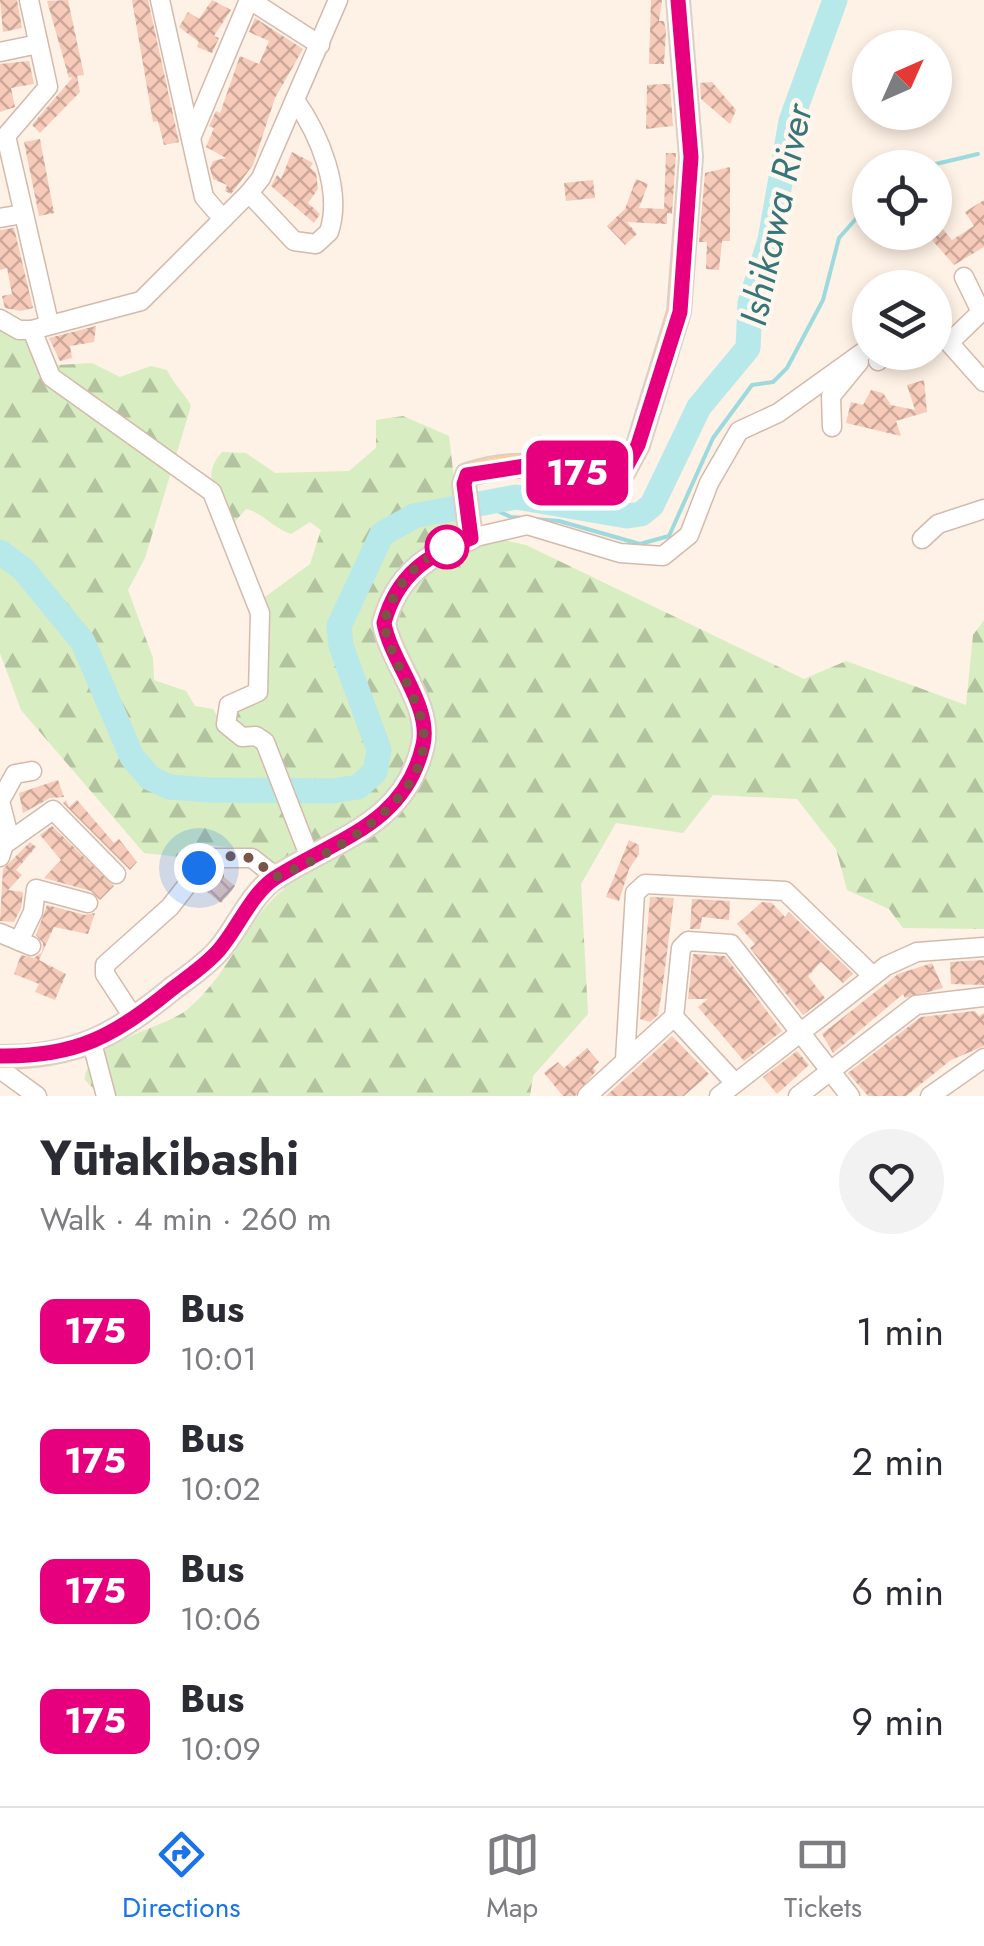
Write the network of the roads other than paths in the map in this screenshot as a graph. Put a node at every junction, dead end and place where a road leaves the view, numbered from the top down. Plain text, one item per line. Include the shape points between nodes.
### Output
1 (29, 0) edge
2 (160, 0) edge
3 (250, 0) edge
4 (338, 0) edge
5 (678, 0) edge
6 (38, 44) junction
7 (320, 45) junction
8 (0, 52) edge
9 (296, 100) junction
10 (3, 136) edge
11 (191, 138) junction
12 (249, 193) junction
13 (23, 214) junction
14 (0, 218) edge
15 (223, 219) junction
16 (964, 277) dead end
17 (0, 319) edge
18 (41, 327) junction
19 (952, 340) edge
20 (952, 342) edge
21 (852, 366) edge
22 (857, 370) edge
23 (984, 382) edge
24 (832, 427) dead end
25 (984, 510) edge
26 (471, 535) junction
27 (922, 539) dead end
28 (32, 771) dead end
29 (0, 804) edge
30 (4, 849) edge
31 (308, 853) junction
32 (116, 874) dead end
33 (276, 877) junction
34 (88, 902) dead end
35 (0, 933) edge
36 (984, 946) edge
37 (874, 976) junction
38 (984, 997) edge
39 (674, 1016) junction
40 (135, 1020) junction
41 (799, 1032) junction
42 (92, 1043) junction
43 (0, 1056) edge
44 (984, 1058) edge
45 (624, 1060) junction
46 (0, 1068) edge
47 (830, 1070) junction
48 (735, 1083) junction
49 (38, 1096) edge
50 (106, 1096) edge
51 (587, 1096) edge
52 (719, 1096) edge
53 (798, 1096) edge
54 (850, 1096) edge
55 (930, 1096) edge

1 - 6 street
2 - 11 street
3 - 7 street
3 - 11 street
4 - 7 street
5 - 26 main road via 691,157 680,312 632,460 611,478 538,464 467,475
6 - 8 street
6 - 10 street via 48,88
7 - 9 street
9 - 12 street
9 - 12 street via 322,150 332,198 329,232 316,244 294,241
10 - 13 street
11 - 15 street via 204,197
12 - 15 street
13 - 14 street
13 - 18 street
15 - 18 street via 141,302
16 - 19 street via 981,312
17 - 18 street via 19,330
18 - 31 street via 51,377 212,492 260,613 258,692 230,706 226,724 242,738 264,742
20 - 23 street
21 - 26 street via 738,431 689,535 663,556 620,553 526,524
22 - 24 street via 832,396
25 - 27 street via 938,524
26 - 31 main road via 411,571 384,623 422,720 424,741 414,770 385,816
28 - 29 street via 15,774
29 - 30 street
30 - 32 street via 54,810
31 - 33 main road
33 - 40 main road via 215,955
33 - 40 street via 252,858 208,858 170,907 105,965 104,974
34 - 35 street via 36,889 25,944
36 - 37 street via 917,952
37 - 41 street
37 - 45 street via 785,890 645,884 635,893
38 - 47 street via 916,1006
39 - 41 street via 682,948 688,941 731,944
39 - 45 street
39 - 48 street
40 - 42 main road
41 - 47 street
41 - 48 street
42 - 43 main road via 38,1057
42 - 50 street
44 - 55 street
45 - 51 street
46 - 49 street
47 - 53 street
47 - 54 street
48 - 52 street

